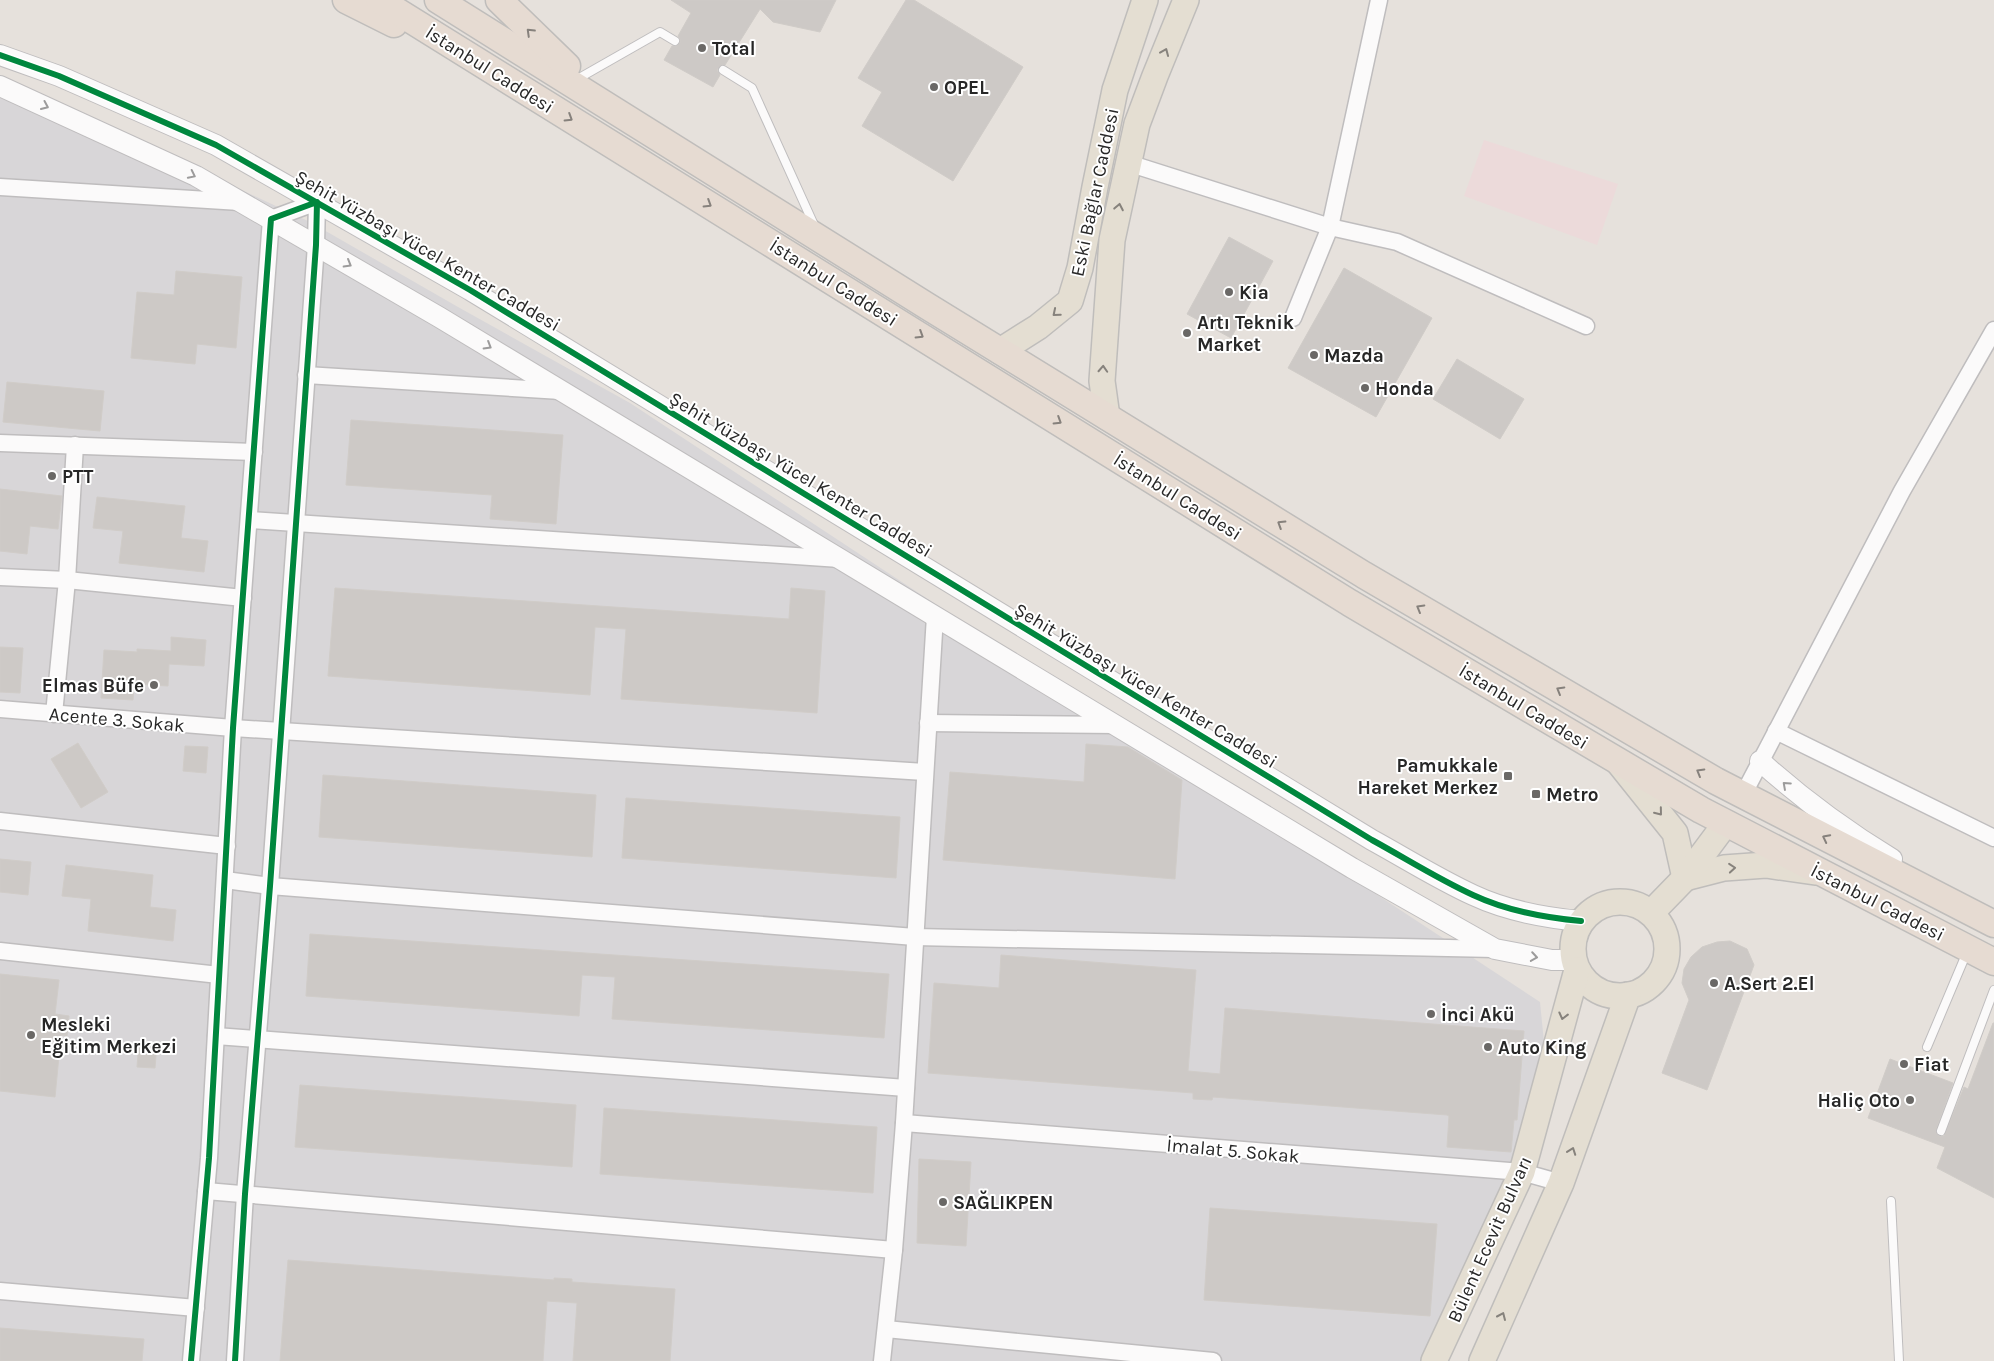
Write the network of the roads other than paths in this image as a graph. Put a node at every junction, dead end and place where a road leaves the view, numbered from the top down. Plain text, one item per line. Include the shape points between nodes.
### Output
1 (346, 0) edge
2 (380, 0) edge
3 (438, 0) edge
4 (499, 0) edge
5 (1145, 0) edge
6 (1186, 0) edge
7 (1379, 0) edge
8 (675, 41) dead end
9 (0, 55) edge
10 (722, 70) dead end
11 (581, 77) junction
12 (516, 85) junction
13 (0, 86) edge
14 (1128, 163) junction
15 (737, 186) junction
16 (0, 187) edge
17 (317, 202) junction
18 (242, 203) junction
19 (271, 220) junction
20 (1330, 227) junction
21 (820, 238) junction
22 (316, 246) junction
23 (1293, 318) dead end
24 (1586, 326) dead end
25 (1994, 330) edge
26 (1000, 351) junction
27 (306, 375) junction
28 (563, 391) junction
29 (1107, 417) junction
30 (0, 443) edge
31 (75, 446) junction
32 (254, 452) junction
33 (249, 520) junction
34 (295, 522) junction
35 (841, 559) junction
36 (0, 577) edge
37 (67, 580) junction
38 (243, 598) junction
39 (935, 616) junction
40 (0, 709) edge
41 (54, 714) junction
42 (928, 723) junction
43 (1116, 725) junction
44 (233, 728) junction
45 (281, 731) junction
46 (1776, 731) junction
47 (1617, 761) junction
48 (1760, 761) junction
49 (925, 772) junction
50 (1743, 795) junction
51 (0, 821) edge
52 (1726, 823) junction
53 (1994, 838) edge
54 (226, 846) junction
55 (1822, 873) junction
56 (1684, 878) junction
57 (224, 880) junction
58 (270, 886) junction
59 (1651, 913) junction
60 (1581, 921) junction
61 (1990, 922) edge
62 (915, 937) junction
63 (1969, 948) junction
64 (1495, 949) junction
65 (0, 951) edge
66 (1994, 962) edge
67 (1576, 965) junction
68 (219, 974) junction
69 (1994, 990) edge
70 (1628, 995) junction
71 (216, 1036) junction
72 (257, 1039) junction
73 (1927, 1047) dead end
74 (906, 1088) junction
75 (904, 1123) junction
76 (1941, 1131) dead end
77 (1522, 1172) junction
78 (1561, 1183) junction
79 (206, 1191) junction
80 (245, 1194) junction
81 (1891, 1201) dead end
82 (894, 1250) junction
83 (0, 1291) edge
84 (196, 1308) junction
85 (886, 1329) junction
86 (191, 1361) edge
87 (235, 1361) edge
88 (882, 1361) edge
89 (1213, 1361) edge
90 (1434, 1361) edge
91 (1482, 1361) edge
92 (1898, 1361) edge

1 - 12 highway
2 - 12 highway, İstanbul Caddesi
3 - 15 highway, İstanbul Caddesi
11 -> 4 highway via 561,62
5 -> 26 main road, Eski Bağlar Caddesi via 1115,90 1080,268 1070,301 1038,327
14 -> 6 main road, Eski Bağlar Caddesi via 1137,124
7 - 20 street
8 - 11 lane via 660,32
9 - 17 street, Şehit Yüzbaşı Yücel Kenter Caddesi via 59,76 216,145
10 - 21 lane via 752,88
11 - 15 highway
12 -> 47 highway, İstanbul Caddesi via 1350,603
13 -> 18 street via 196,176
14 - 20 street
29 -> 14 main road, Eski Bağlar Caddesi via 1102,381 1106,306 1112,240
15 - 21 highway, İstanbul Caddesi
16 - 18 street
17 - 19 street
17 - 22 street
17 - 60 street, Şehit Yüzbaşı Yücel Kenter Caddesi via 470,290 1372,840 1474,896 1555,919
18 - 19 street
19 - 22 street
19 - 32 street
20 - 23 street
20 - 24 street via 1397,242
21 - 26 highway, İstanbul Caddesi
22 - 27 street
22 -> 28 street
25 - 46 street via 1902,491
26 - 29 highway, İstanbul Caddesi
27 - 28 street
27 - 34 street
28 - 35 street
50 -> 29 highway, İstanbul Caddesi via 1364,575
30 - 31 street
31 - 32 street
31 - 37 street
32 - 33 street
33 - 34 street
33 - 38 street
34 - 35 street
34 - 45 street
35 - 39 street
36 - 37 street
37 - 38 street
37 - 41 street
38 - 44 street
39 - 42 street
39 - 43 street
40 - 41 street, Acente 3. Sokak
41 - 44 street, Acente 3. Sokak
42 - 43 street
42 - 49 street
43 - 64 street via 1352,868
44 - 45 street, Acente 3. Sokak
44 - 54 street
45 - 49 street, Acente 3. Sokak
45 - 58 street
46 - 48 street
46 - 53 street
47 - 52 highway, İstanbul Caddesi
47 -> 56 main road via 1675,833
48 - 50 street
61 -> 48 street via 1827,817
49 - 62 street
50 - 52 highway
61 -> 50 highway, İstanbul Caddesi
51 - 54 street
52 - 55 highway, İstanbul Caddesi
52 - 56 main road
54 - 57 street
56 -> 55 main road via 1724,868 1766,865
55 - 63 highway, İstanbul Caddesi
56 - 59 main road
57 - 58 street
57 - 68 street
58 - 62 street
58 - 72 street
59 - 60 main road via 1638,905 1607,903 1592,910
59 - 70 main road via 1661,925 1666,939 1663,969 1654,982
60 - 67 main road via 1574,935 1572,951
62 - 64 street
62 - 74 street
63 - 66 highway, İstanbul Caddesi
63 - 73 lane
64 -> 67 street
65 - 68 street
67 - 70 main road via 1584,980 1598,991 1611,996
67 -> 77 main road, Bülent Ecevit Bulvarı
68 - 71 street
69 - 76 lane
78 -> 70 main road
71 - 72 street
71 - 79 street
72 - 74 street
72 - 80 street
74 - 75 street
75 - 77 street, İmalat 5. Sokak
75 - 82 street
77 - 78 street, İmalat 5. Sokak
77 - 90 main road, Bülent Ecevit Bulvarı
91 -> 78 main road
79 - 80 street
79 - 84 street
80 - 82 street
80 - 87 street
81 - 92 lane
82 - 85 street
83 - 84 street
84 - 86 street
85 - 88 street
85 - 89 street

